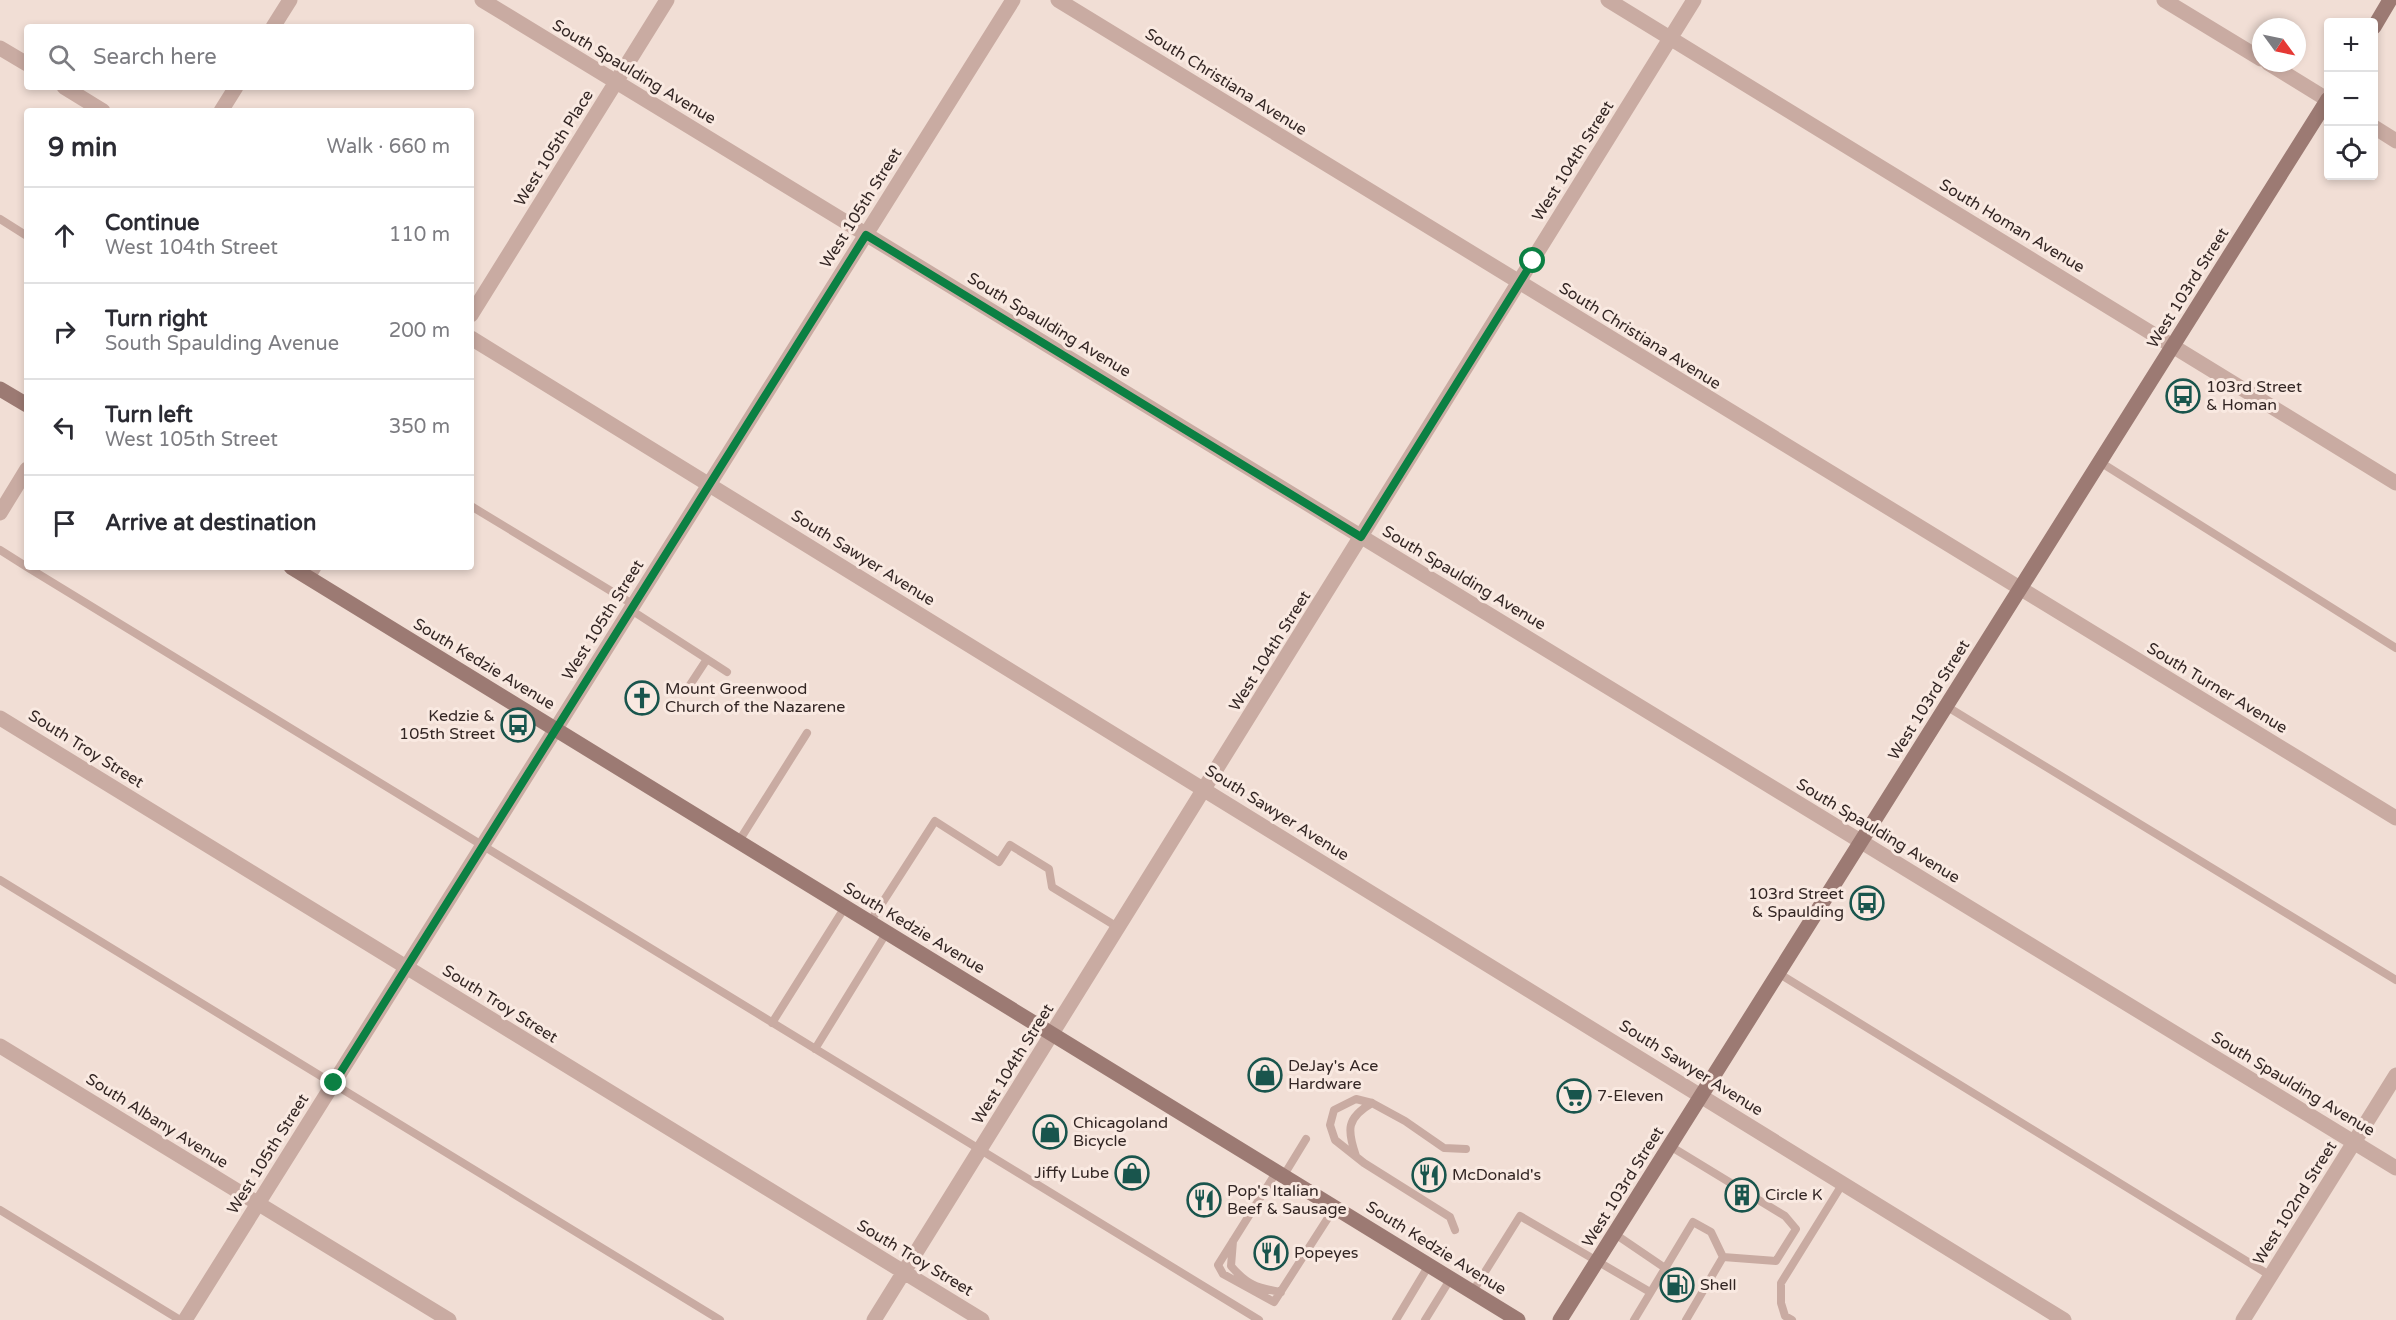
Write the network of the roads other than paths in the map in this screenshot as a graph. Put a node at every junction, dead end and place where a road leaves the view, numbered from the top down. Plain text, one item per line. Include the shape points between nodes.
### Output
1 (290, 0) edge
2 (482, 0) edge
3 (667, 0) edge
4 (1013, 0) edge
5 (1058, 0) edge
6 (1608, 0) edge
7 (1695, 0) edge
8 (2164, 0) edge
9 (2390, 0) edge
10 (2378, 19) edge
11 (275, 24) edge
12 (1671, 38) junction
13 (0, 48) edge
14 (2252, 54) edge
15 (24, 62) edge
16 (2283, 72) edge
17 (616, 82) junction
18 (69, 90) edge
19 (234, 90) edge
20 (2324, 97) edge
21 (2324, 105) edge
22 (98, 108) edge
23 (223, 108) edge
24 (2378, 130) edge
25 (2396, 141) edge
26 (0, 219) edge
27 (24, 234) edge
28 (866, 235) junction
29 (1519, 283) junction
30 (474, 310) edge
31 (474, 340) edge
32 (2173, 345) junction
33 (0, 389) edge
34 (24, 403) edge
35 (2100, 462) junction
36 (24, 474) edge
37 (2396, 483) edge
38 (709, 485) junction
39 (474, 508) edge
40 (0, 513) edge
41 (1361, 537) junction
42 (0, 550) edge
43 (24, 565) edge
44 (32, 570) edge
45 (311, 572) edge
46 (2020, 589) junction
47 (632, 607) junction
48 (2396, 648) edge
49 (707, 659) junction
50 (727, 672) dead end
51 (686, 691) dead end
52 (1946, 706) junction
53 (0, 718) edge
54 (556, 729) junction
55 (807, 733) dead end
56 (1205, 790) junction
57 (2396, 818) edge
58 (739, 841) junction
59 (1861, 842) junction
60 (483, 845) junction
61 (0, 880) edge
62 (845, 907) junction
63 (870, 922) junction
64 (1119, 928) junction
65 (886, 932) junction
66 (406, 967) junction
67 (1778, 973) junction
68 (2396, 980) edge
69 (772, 1023) junction
70 (1053, 1034) junction
71 (0, 1046) edge
72 (814, 1049) junction
73 (2396, 1074) edge
74 (334, 1083) junction
75 (1701, 1096) junction
76 (1372, 1103) junction
77 (1306, 1139) dead end
78 (2354, 1143) junction
79 (1670, 1146) junction
80 (1466, 1149) dead end
81 (980, 1150) junction
82 (1356, 1156) junction
83 (2396, 1168) edge
84 (1280, 1173) junction
85 (1843, 1183) junction
86 (257, 1204) junction
87 (1335, 1207) junction
88 (0, 1210) edge
89 (1455, 1230) dead end
90 (1615, 1234) junction
91 (1233, 1240) junction
92 (1724, 1257) junction
93 (1597, 1262) junction
94 (1429, 1264) junction
95 (1665, 1268) junction
96 (904, 1272) junction
97 (2271, 1276) junction
98 (1451, 1278) junction
99 (1473, 1291) junction
100 (1281, 1292) junction
101 (1650, 1292) junction
102 (182, 1320) edge
103 (449, 1320) edge
104 (720, 1320) edge
105 (874, 1320) edge
106 (982, 1320) edge
107 (1259, 1320) edge
108 (1396, 1320) edge
109 (1425, 1320) edge
110 (1518, 1320) edge
111 (1560, 1320) edge
112 (1634, 1320) edge
113 (1686, 1320) edge
114 (1792, 1320) edge
115 (2064, 1320) edge
116 (2243, 1320) edge

1 - 11 street
2 - 17 street, South Spaulding Avenue
3 - 17 street, West 105th Place
4 - 28 street, West 105th Street
5 - 29 street, South Christiana Avenue
6 - 12 street, South Homan Avenue
7 - 12 street, West 104th Street
8 - 14 street
9 - 10 main road
12 - 29 street, West 104th Street
12 - 32 street, South Homan Avenue
13 - 15 street
16 - 20 street
17 - 28 street, South Spaulding Avenue
17 - 30 street, West 105th Place
18 - 22 street
19 - 23 street
21 - 32 main road, West 103rd Street
24 - 25 street
26 - 27 lane
28 - 38 street, West 105th Street
28 - 41 street, South Spaulding Avenue
29 - 41 street, West 104th Street
29 - 46 street, South Christiana Avenue
31 - 38 street, South Sawyer Avenue
32 - 35 main road, West 103rd Street
32 - 37 street, South Homan Avenue
33 - 34 main road
35 - 46 main road, West 103rd Street
35 - 48 lane
36 - 40 street
38 - 47 street, West 105th Street
38 - 56 street, South Sawyer Avenue
39 - 47 lane
41 - 56 street, West 104th Street
41 - 59 street, South Spaulding Avenue
42 - 43 lane
44 - 60 lane
45 - 54 main road, South Kedzie Avenue
46 - 52 main road, West 103rd Street
46 - 57 street, South Turner Avenue
47 - 49 lane
47 - 54 street, West 105th Street
49 - 50 lane
49 - 51 lane
52 - 59 main road, West 103rd Street
52 - 68 lane
53 - 66 street, South Troy Street
54 - 58 main road, South Kedzie Avenue
54 - 60 street, West 105th Street
55 - 58 lane
56 - 64 street, West 104th Street
56 - 75 street, South Sawyer Avenue
58 - 62 main road, South Kedzie Avenue
59 - 67 main road, West 103rd Street
59 - 78 street, South Spaulding Avenue
60 - 66 street, West 105th Street
60 - 69 lane
61 - 74 lane
62 - 63 main road, South Kedzie Avenue
62 - 69 lane
63 - 64 lane via 935,821 999,862 1010,845 1049,869 1052,887
63 - 65 main road, South Kedzie Avenue
64 - 70 street, West 104th Street
65 - 70 main road, South Kedzie Avenue
65 - 72 lane
66 - 74 street, West 105th Street
66 - 96 street, South Troy Street
67 - 75 main road, West 103rd Street
67 - 97 lane
69 - 72 lane
70 - 81 street, West 104th Street
70 - 84 main road, South Kedzie Avenue
71 - 86 street, South Albany Avenue
72 - 81 lane
73 - 78 street, West 102nd Street
74 - 86 street, West 105th Street
74 - 104 lane
75 - 79 main road, West 103rd Street
75 - 85 street, South Sawyer Avenue
76 - 80 lane via 1444,1148
76 - 82 lane via 1359,1111 1350,1124 1349,1137
76 - 82 lane via 1356,1099 1334,1110 1329,1125 1335,1140
77 - 84 lane
78 - 83 street, South Spaulding Avenue
78 - 97 street, West 102nd Street
79 - 90 main road, West 103rd Street
79 - 92 lane via 1785,1215 1796,1229 1776,1261
81 - 96 street, West 104th Street
81 - 107 lane
82 - 89 lane via 1450,1217
84 - 87 main road, South Kedzie Avenue
84 - 91 lane
85 - 114 lane via 1781,1283 1781,1303 1785,1316
85 - 115 street, South Sawyer Avenue
86 - 102 street, West 105th Street
86 - 103 street, South Albany Avenue
87 - 94 main road, South Kedzie Avenue
87 - 100 lane
88 - 102 lane
90 - 93 main road, West 103rd Street
90 - 95 lane
91 - 100 lane via 1231,1266 1239,1276 1255,1287
91 - 100 lane via 1218,1265 1223,1274 1274,1302
92 - 95 lane via 1711,1232 1692,1222
92 - 113 lane
93 - 99 lane via 1520,1216
93 - 101 lane
93 - 111 main road, West 103rd Street
94 - 98 main road, South Kedzie Avenue
94 - 108 lane
95 - 101 lane
96 - 105 street, West 104th Street
96 - 106 street, South Troy Street
97 - 116 street, West 102nd Street
98 - 99 main road, South Kedzie Avenue
98 - 109 lane
99 - 110 main road, South Kedzie Avenue
101 - 112 lane

